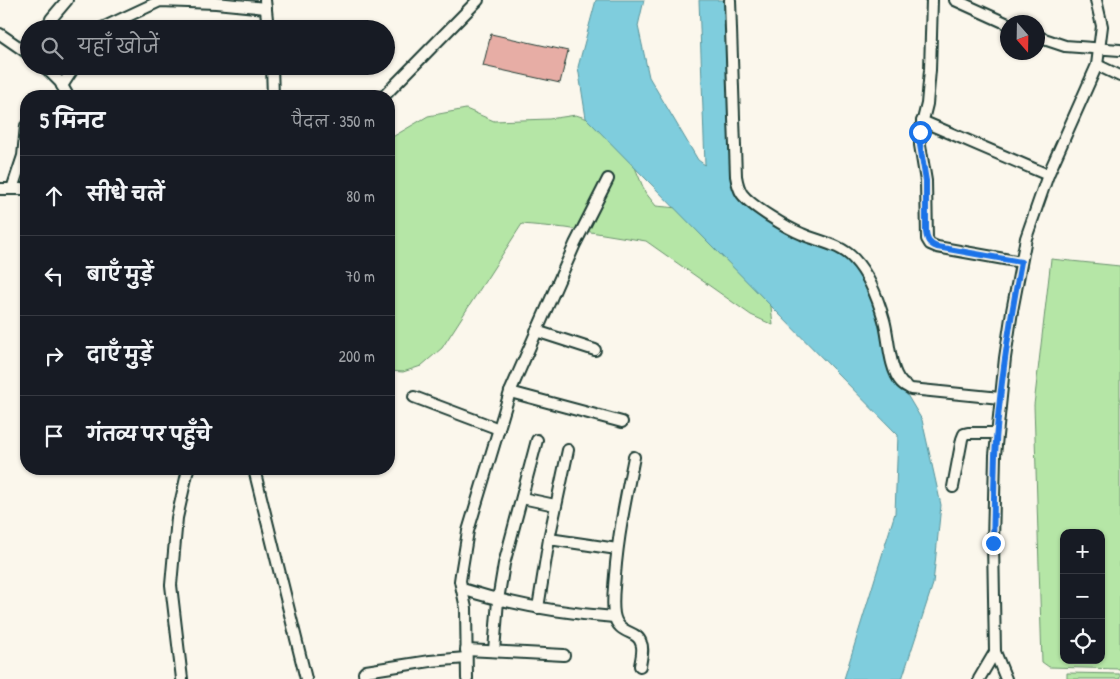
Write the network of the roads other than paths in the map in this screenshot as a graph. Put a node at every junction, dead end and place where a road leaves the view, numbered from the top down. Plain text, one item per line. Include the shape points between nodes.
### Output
1 (67, 0) edge
2 (478, 0) edge
3 (730, 0) edge
4 (932, 0) edge
5 (955, 0) edge
6 (1096, 0) edge
7 (265, 4) edge
8 (52, 20) edge
9 (119, 20) edge
10 (267, 20) edge
11 (1000, 20) edge
12 (0, 34) edge
13 (1045, 39) edge
14 (20, 48) edge
15 (1100, 49) junction
16 (1120, 50) edge
17 (1097, 66) junction
18 (52, 75) edge
19 (69, 75) edge
20 (272, 75) edge
21 (1120, 76) edge
22 (62, 86) junction
23 (64, 90) edge
24 (273, 90) edge
25 (390, 90) edge
26 (922, 121) junction
27 (20, 165) edge
28 (1048, 175) junction
29 (608, 179) dead end
30 (0, 189) edge
31 (12, 189) junction
32 (20, 189) edge
33 (1021, 262) junction
34 (536, 330) junction
35 (594, 350) dead end
36 (510, 392) junction
37 (414, 397) dead end
38 (1000, 398) junction
39 (622, 422) dead end
40 (499, 429) junction
41 (997, 433) junction
42 (538, 440) dead end
43 (568, 450) dead end
44 (634, 457) dead end
45 (187, 475) edge
46 (255, 475) edge
47 (953, 487) dead end
48 (522, 498) junction
49 (555, 506) junction
50 (549, 539) junction
51 (616, 549) junction
52 (462, 589) junction
53 (498, 600) junction
54 (538, 608) junction
55 (614, 617) junction
56 (494, 651) junction
57 (995, 652) junction
58 (466, 654) junction
59 (564, 654) dead end
60 (640, 666) dead end
61 (182, 679) edge
62 (306, 679) edge
63 (365, 679) edge
64 (467, 679) edge
65 (979, 679) edge
66 (1006, 679) edge

1 - 8 street
2 - 25 street
3 - 38 street via 736,176 742,194 791,228 839,248 853,258 875,293 895,372 901,382 911,389
4 - 26 street via 930,70
5 - 11 street
6 - 15 street via 1102,26
7 - 9 street via 160,1
7 - 10 street
12 - 14 street
13 - 15 street via 1065,46
15 - 16 street
15 - 17 street
17 - 21 street
17 - 28 street
18 - 22 street
19 - 22 street
20 - 24 street
22 - 23 street
26 - 28 street
26 - 33 street via 920,145 926,181 926,232 930,244
27 - 31 street
28 - 33 street
29 - 34 street
30 - 31 street
31 - 32 street
33 - 38 street
34 - 35 street
34 - 36 street
36 - 39 street
36 - 40 street
37 - 40 street
38 - 41 street
40 - 52 street via 468,531 461,574
41 - 47 street via 964,434
41 - 57 street via 993,543
42 - 48 street
43 - 49 street
44 - 51 street
45 - 61 street via 177,518 171,585
46 - 62 street
48 - 49 street
48 - 53 street via 510,538
49 - 50 street
50 - 51 street
50 - 54 street
51 - 55 street
52 - 53 street
52 - 58 street via 466,608
53 - 54 street
53 - 56 street
54 - 55 street
55 - 60 street via 618,626 641,642
56 - 58 street
56 - 59 street
57 - 65 street
57 - 66 street
58 - 63 street via 366,671
58 - 64 street

